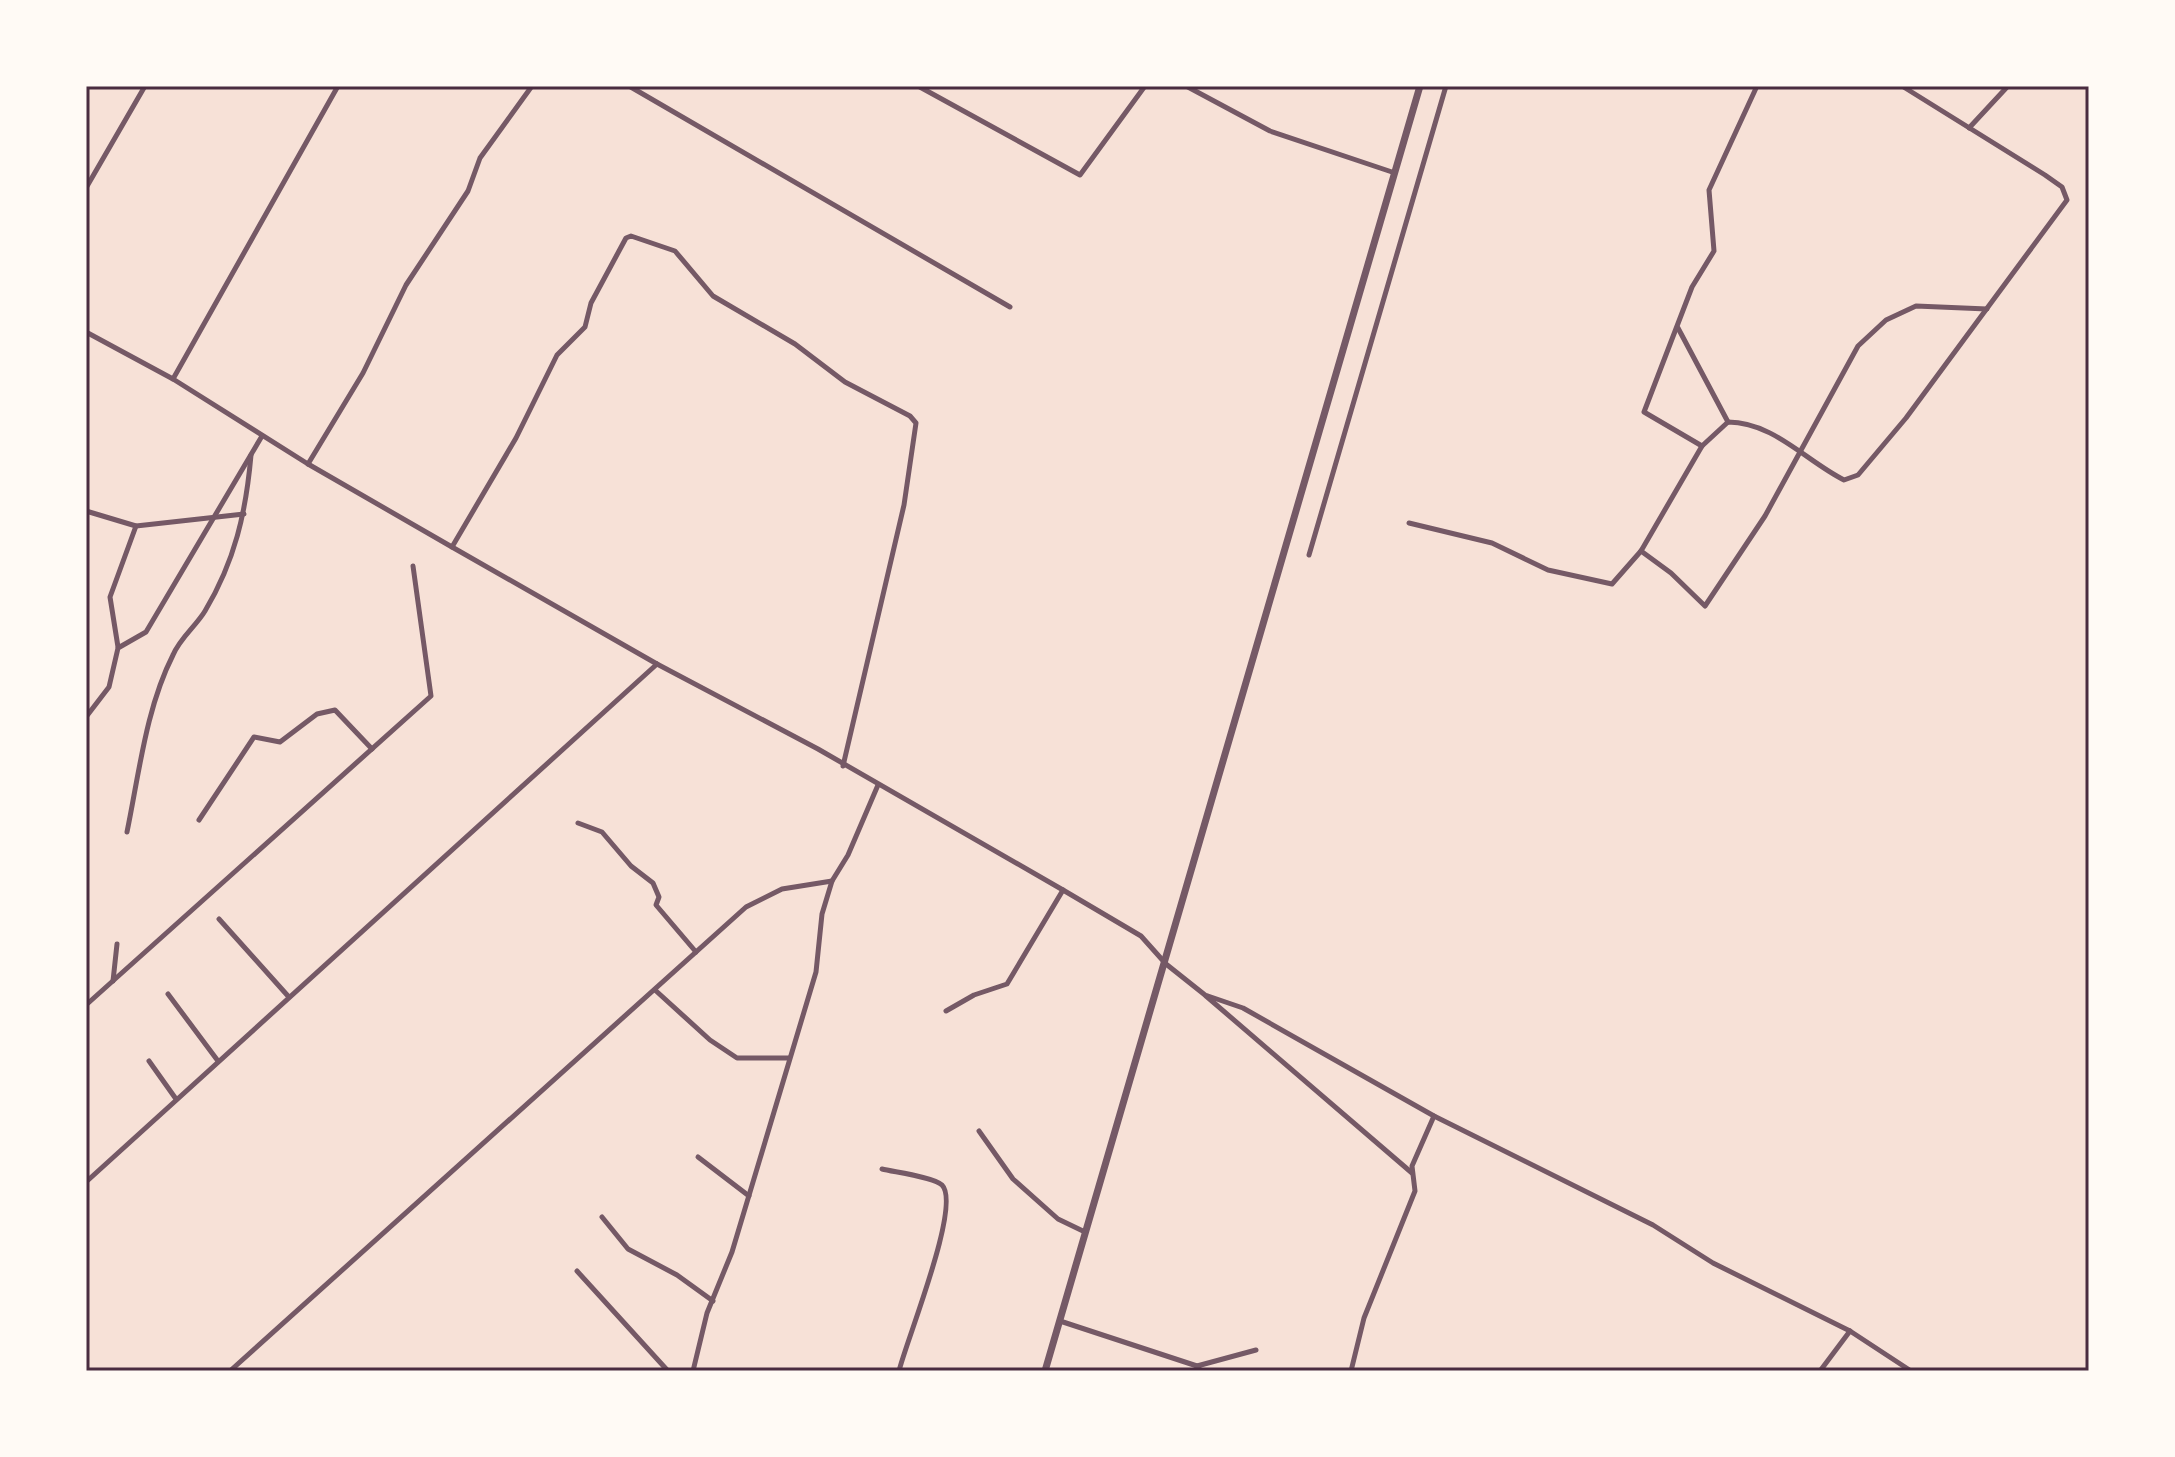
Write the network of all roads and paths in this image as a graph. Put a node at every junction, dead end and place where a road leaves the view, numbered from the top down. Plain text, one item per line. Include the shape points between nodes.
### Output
1 (145, 86) edge
2 (338, 86) edge
3 (532, 86) edge
4 (629, 86) edge
5 (918, 86) edge
6 (1145, 86) edge
7 (1186, 86) edge
8 (1420, 86) edge
9 (1446, 86) edge
10 (1757, 86) edge
11 (1902, 86) edge
12 (2008, 86) edge
13 (1969, 128) junction
14 (1395, 173) junction
15 (86, 188) edge
16 (1010, 307) dead end
17 (1987, 309) junction
18 (1678, 327) junction
19 (86, 332) edge
20 (173, 379) junction
21 (1728, 422) junction
22 (262, 436) junction
23 (1702, 446) junction
24 (1799, 449) junction
25 (251, 455) junction
26 (308, 464) junction
27 (86, 511) edge
28 (244, 514) junction
29 (215, 518) junction
30 (1409, 523) dead end
31 (136, 526) junction
32 (452, 547) junction
33 (1641, 551) junction
34 (1309, 555) dead end
35 (413, 566) dead end
36 (118, 648) junction
37 (657, 664) junction
38 (86, 717) edge
39 (372, 749) junction
40 (843, 766) junction
41 (878, 785) junction
42 (199, 820) dead end
43 (578, 823) dead end
44 (127, 832) dead end
45 (832, 881) junction
46 (1063, 890) junction
47 (219, 919) dead end
48 (117, 944) dead end
49 (696, 952) junction
50 (1166, 964) junction
51 (113, 982) junction
52 (655, 990) junction
53 (168, 994) dead end
54 (1205, 995) junction
55 (288, 996) junction
56 (86, 1005) edge
57 (946, 1011) dead end
58 (789, 1058) junction
59 (149, 1061) dead end
60 (218, 1061) junction
61 (176, 1099) junction
62 (1434, 1116) junction
63 (979, 1131) dead end
64 (698, 1157) dead end
65 (882, 1169) dead end
66 (1412, 1173) junction
67 (86, 1182) edge
68 (749, 1196) junction
69 (602, 1217) dead end
70 (1085, 1232) junction
71 (577, 1271) dead end
72 (713, 1301) junction
73 (1060, 1321) junction
74 (1850, 1331) junction
75 (1256, 1350) dead end
76 (1199, 1368) edge
77 (230, 1371) edge
78 (668, 1371) edge
79 (693, 1371) edge
80 (899, 1371) edge
81 (1045, 1371) edge
82 (1351, 1371) edge
83 (1820, 1371) edge
84 (1911, 1371) edge

1 - 15 street
2 - 20 street
3 - 26 street via 480,158 468,191 406,285 363,373
4 - 16 street
5 - 6 street via 1080,175
7 - 14 street via 1270,131
8 - 14 street
9 - 34 street
10 - 18 street via 1709,190 1714,251 1692,287
11 - 13 street
12 - 13 street
13 - 17 street via 2045,175 2067,195 2064,209
14 - 50 street
17 - 24 street via 1916,306 1886,320 1858,346
17 - 24 street via 1855,478 1839,478
18 - 21 street
18 - 23 street via 1644,412
19 - 20 street
20 - 22 street
21 - 23 street
21 - 24 street via 1745,422
22 - 25 street
22 - 26 street
23 - 33 street
24 - 33 street via 1765,516 1705,606
25 - 28 street
25 - 29 street
26 - 32 street
27 - 31 street
28 - 29 street
28 - 44 street via 217,589 173,654 151,723
29 - 31 street
29 - 36 street via 146,632
30 - 33 street via 1492,543 1548,570 1612,584
31 - 36 street via 110,597
32 - 37 street
32 - 40 street via 557,355 585,327 591,303 626,238 667,246 713,296 916,423 904,505
35 - 39 street via 433,689
36 - 38 street via 109,687
37 - 40 street
37 - 55 street
39 - 42 street via 335,710 317,714 280,742 254,737
39 - 51 street
40 - 41 street
41 - 45 street
41 - 46 street
43 - 49 street via 602,832 653,883 659,897 656,905
45 - 49 street via 782,889 746,907
45 - 58 street via 822,914 816,972
46 - 50 street via 1141,936
46 - 57 street via 1007,984
47 - 55 street
48 - 51 street
49 - 52 street
50 - 54 street
50 - 70 street
51 - 56 street
52 - 58 street via 737,1058
52 - 77 street
53 - 60 street
54 - 62 street via 1243,1008
54 - 66 street
55 - 60 street
58 - 68 street
59 - 61 street
60 - 61 street
61 - 67 street
62 - 66 street
62 - 74 street
63 - 70 street via 1013,1179 1058,1219
64 - 68 street
65 - 80 street via 936,1181 947,1197 938,1250
66 - 82 street via 1415,1191 1364,1318
68 - 72 street
69 - 72 street via 628,1249
70 - 73 street
71 - 78 street
72 - 79 street
73 - 76 street
73 - 81 street
74 - 83 street
74 - 84 street
75 - 76 street

